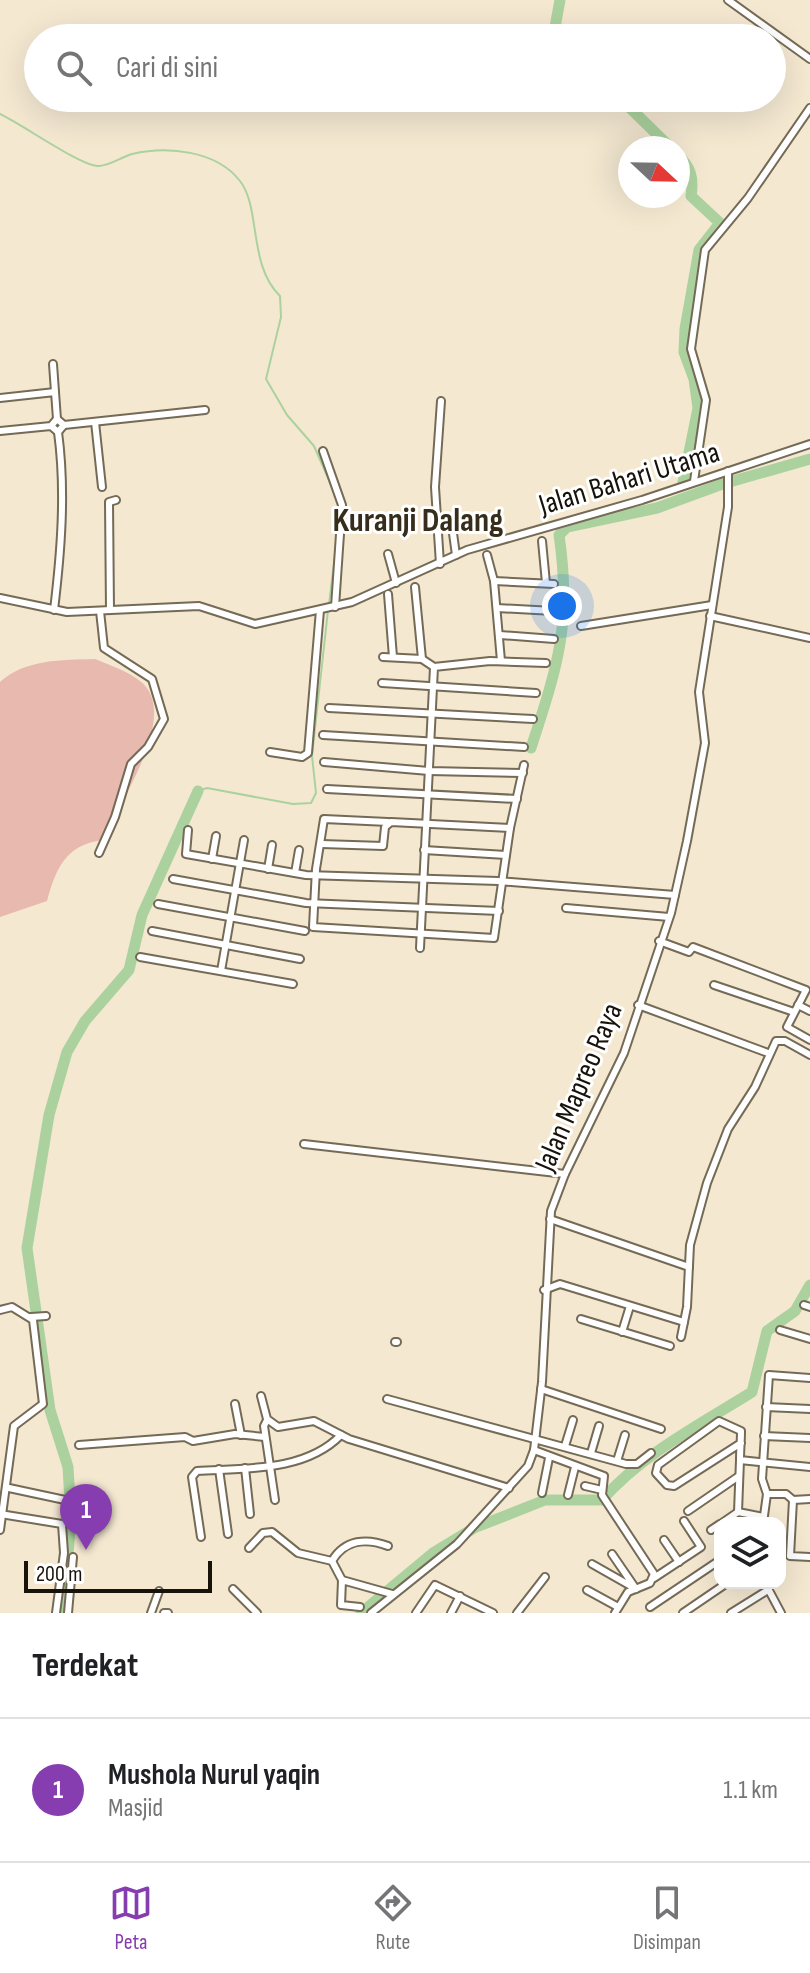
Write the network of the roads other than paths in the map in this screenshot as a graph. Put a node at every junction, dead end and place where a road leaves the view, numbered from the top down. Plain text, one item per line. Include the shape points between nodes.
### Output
1 (728, 0) edge
2 (761, 24) edge
3 (786, 42) edge
4 (810, 59) edge
5 (810, 108) edge
6 (53, 364) dead end
7 (55, 392) junction
8 (0, 398) edge
9 (441, 401) dead end
10 (205, 410) dead end
11 (57, 419) junction
12 (95, 422) junction
13 (64, 425) junction
14 (51, 426) junction
15 (0, 431) edge
16 (58, 432) junction
17 (810, 444) edge
18 (323, 451) dead end
19 (728, 471) junction
20 (694, 481) junction
21 (102, 487) dead end
22 (116, 500) dead end
23 (437, 525) junction
24 (542, 541) dead end
25 (388, 554) dead end
26 (456, 555) junction
27 (487, 555) dead end
28 (440, 564) junction
29 (494, 581) junction
30 (396, 583) junction
31 (415, 587) dead end
32 (388, 594) dead end
33 (0, 598) edge
34 (712, 605) junction
35 (328, 608) junction
36 (497, 608) junction
37 (54, 610) junction
38 (110, 610) junction
39 (100, 611) junction
40 (554, 611) dead end
41 (710, 616) junction
42 (581, 626) dead end
43 (500, 635) junction
44 (810, 638) edge
45 (554, 639) dead end
46 (383, 657) dead end
47 (393, 657) junction
48 (422, 659) junction
49 (501, 661) junction
50 (546, 663) dead end
51 (434, 667) junction
52 (382, 683) dead end
53 (433, 686) junction
54 (536, 693) dead end
55 (329, 708) dead end
56 (431, 714) junction
57 (533, 719) dead end
58 (323, 735) dead end
59 (430, 740) junction
60 (524, 747) dead end
61 (270, 752) dead end
62 (324, 762) dead end
63 (524, 765) dead end
64 (429, 771) junction
65 (523, 773) junction
66 (327, 789) dead end
67 (428, 796) junction
68 (517, 799) junction
69 (388, 822) junction
70 (426, 823) junction
71 (510, 828) junction
72 (188, 830) dead end
73 (216, 836) dead end
74 (244, 840) dead end
75 (322, 844) junction
76 (272, 845) dead end
77 (299, 850) dead end
78 (424, 850) junction
79 (99, 853) dead end
80 (506, 855) junction
81 (212, 859) junction
82 (241, 864) junction
83 (268, 869) junction
84 (295, 873) junction
85 (316, 873) junction
86 (173, 879) dead end
87 (424, 879) junction
88 (503, 881) junction
89 (236, 891) junction
90 (675, 895) junction
91 (314, 902) junction
92 (158, 904) dead end
93 (422, 906) junction
94 (566, 908) dead end
95 (499, 911) junction
96 (669, 917) junction
97 (231, 918) junction
98 (152, 931) dead end
99 (305, 931) dead end
100 (421, 933) junction
101 (659, 941) junction
102 (226, 945) junction
103 (420, 948) dead end
104 (140, 957) dead end
105 (300, 959) dead end
106 (221, 971) junction
107 (293, 984) dead end
108 (714, 985) dead end
109 (808, 987) edge
110 (638, 1005) junction
111 (798, 1005) junction
112 (810, 1011) edge
113 (794, 1012) junction
114 (810, 1040) edge
115 (768, 1053) junction
116 (810, 1055) edge
117 (304, 1144) dead end
118 (565, 1174) junction
119 (550, 1219) junction
120 (689, 1267) junction
121 (544, 1290) junction
122 (630, 1306) junction
123 (0, 1310) edge
124 (46, 1316) dead end
125 (32, 1317) junction
126 (581, 1319) dead end
127 (684, 1322) junction
128 (780, 1330) dead end
129 (622, 1332) junction
130 (681, 1337) dead end
131 (810, 1339) edge
132 (670, 1346) dead end
133 (810, 1378) edge
134 (541, 1389) junction
135 (261, 1396) dead end
136 (387, 1399) dead end
137 (235, 1404) dead end
138 (766, 1407) junction
139 (810, 1409) edge
140 (267, 1420) junction
141 (573, 1420) dead end
142 (599, 1426) dead end
143 (661, 1429) dead end
144 (241, 1435) junction
145 (341, 1435) junction
146 (625, 1435) dead end
147 (764, 1436) junction
148 (265, 1437) junction
149 (810, 1438) edge
150 (534, 1440) junction
151 (741, 1443) junction
152 (79, 1445) dead end
153 (565, 1446) junction
154 (534, 1450) junction
155 (591, 1453) junction
156 (651, 1453) dead end
157 (549, 1458) junction
158 (740, 1460) junction
159 (617, 1461) junction
160 (763, 1461) junction
161 (270, 1465) junction
162 (575, 1467) junction
163 (810, 1467) edge
164 (245, 1468) junction
165 (219, 1469) junction
166 (739, 1476) junction
167 (585, 1486) dead end
168 (9, 1488) junction
169 (509, 1488) junction
170 (602, 1490) junction
171 (542, 1493) dead end
172 (767, 1494) junction
173 (568, 1495) dead end
174 (810, 1499) edge
175 (65, 1500) dead end
176 (275, 1500) dead end
177 (793, 1500) junction
178 (688, 1511) dead end
179 (738, 1512) junction
180 (2, 1514) edge
181 (250, 1514) dead end
182 (731, 1517) edge
183 (754, 1517) edge
184 (764, 1517) edge
185 (684, 1521) dead end
186 (714, 1528) edge
187 (0, 1530) edge
188 (711, 1530) dead end
189 (228, 1534) dead end
190 (201, 1537) dead end
191 (664, 1540) dead end
192 (388, 1546) dead end
193 (786, 1546) edge
194 (790, 1546) junction
195 (249, 1548) dead end
196 (612, 1554) dead end
197 (68, 1555) junction
198 (786, 1556) edge
199 (790, 1556) junction
200 (810, 1557) edge
201 (332, 1561) junction
202 (618, 1562) junction
203 (679, 1562) junction
204 (592, 1564) dead end
205 (714, 1564) edge
206 (605, 1571) junction
207 (545, 1577) dead end
208 (654, 1578) junction
209 (342, 1580) junction
210 (233, 1589) dead end
211 (636, 1589) junction
212 (718, 1589) edge
213 (763, 1589) edge
214 (769, 1589) edge
215 (587, 1590) dead end
216 (159, 1591) dead end
217 (392, 1594) junction
218 (460, 1596) junction
219 (360, 1607) dead end
220 (650, 1607) dead end
221 (616, 1610) edge
222 (484, 1611) edge
223 (56, 1613) edge
224 (68, 1613) edge
225 (151, 1613) edge
226 (257, 1613) edge
227 (371, 1613) edge
228 (416, 1613) edge
229 (451, 1613) edge
230 (493, 1613) edge
231 (517, 1613) edge
232 (683, 1613) edge
233 (731, 1613) edge
234 (781, 1613) edge

1 - 2 street
3 - 4 street
5 - 20 street via 705,250 691,349 706,400
6 - 7 street
7 - 8 street
7 - 11 street
9 - 23 street
10 - 12 street
11 - 13 street
11 - 14 street
12 - 13 street
12 - 21 street
13 - 16 street
14 - 15 street
14 - 16 street
16 - 37 street via 61,557
17 - 19 street, Jalan Bahari Utama
18 - 35 street via 342,505
19 - 20 street, Jalan Bahari Utama
19 - 34 street, Jalan Mapreo Raya via 728,507
20 - 26 street, Jalan Bahari Utama
22 - 38 street via 109,502
23 - 26 street via 452,526
23 - 28 street
24 - 29 street via 550,583
25 - 30 street
26 - 28 street, Jalan Bahari Utama
27 - 29 street
28 - 30 street, Jalan Bahari Utama
29 - 36 street
30 - 35 street, Jalan Bahari Utama
31 - 48 street
32 - 47 street
33 - 37 street, Jalan Bahari Utama
34 - 41 street, Jalan Mapreo Raya
34 - 42 street
35 - 38 street, Jalan Bahari Utama via 252,624 199,606
35 - 61 street via 308,753 302,757
36 - 40 street
36 - 43 street
37 - 39 street, Jalan Bahari Utama
38 - 39 street, Jalan Bahari Utama
39 - 79 street via 104,648 152,679 164,719 131,764
41 - 44 street
41 - 90 street, Jalan Mapreo Raya via 699,692 705,743
43 - 45 street
43 - 49 street
46 - 47 street
47 - 48 street
48 - 51 street
49 - 50 street
49 - 51 street
51 - 53 street
52 - 53 street
53 - 54 street
53 - 56 street
55 - 56 street
56 - 57 street
56 - 59 street
58 - 59 street
59 - 60 street
59 - 64 street
62 - 64 street
63 - 65 street
64 - 65 street
64 - 67 street
65 - 68 street
66 - 67 street
67 - 68 street
67 - 70 street
68 - 71 street
69 - 70 street
69 - 75 street via 383,846
69 - 75 street via 324,819
70 - 71 street
70 - 78 street
71 - 80 street
72 - 81 street via 186,854
73 - 81 street
74 - 82 street
75 - 85 street
76 - 83 street
77 - 84 street
78 - 80 street
78 - 87 street
80 - 88 street
81 - 82 street
82 - 83 street
82 - 89 street
83 - 84 street
84 - 85 street
85 - 87 street
85 - 91 street
86 - 89 street
87 - 88 street
87 - 93 street
88 - 90 street
88 - 95 street
89 - 91 street
89 - 97 street
90 - 96 street, Jalan Mapreo Raya
91 - 93 street
91 - 100 street via 314,928
92 - 97 street
93 - 95 street
93 - 100 street
94 - 96 street
95 - 100 street via 494,938
96 - 101 street, Jalan Mapreo Raya
97 - 99 street
97 - 102 street
98 - 102 street
100 - 103 street
101 - 109 street via 689,952 693,947
101 - 110 street, Jalan Mapreo Raya
102 - 105 street
102 - 106 street
104 - 106 street
106 - 107 street
108 - 113 street
109 - 111 street
110 - 115 street
110 - 118 street, Jalan Mapreo Raya via 614,1074
111 - 112 street
111 - 113 street
113 - 114 street via 787,1027
115 - 116 street via 782,1040
115 - 120 street via 712,1169 690,1245
117 - 118 street
118 - 119 street, Jalan Mapreo Raya
119 - 120 street
119 - 121 street, Jalan Mapreo Raya
120 - 127 street
121 - 122 street via 560,1284
121 - 134 street, Jalan Mapreo Raya
122 - 127 street
122 - 129 street
123 - 125 street via 12,1307
124 - 125 street
125 - 168 street via 43,1404 14,1426
126 - 129 street
127 - 130 street
128 - 131 street
129 - 132 street
133 - 138 street via 769,1375
134 - 143 street
134 - 150 street, Jalan Mapreo Raya
135 - 140 street
136 - 150 street
137 - 144 street
138 - 139 street
138 - 147 street
140 - 145 street via 278,1427 314,1421
140 - 148 street
141 - 153 street
142 - 155 street
144 - 148 street
144 - 152 street
145 - 161 street via 312,1457
145 - 169 street
146 - 159 street
147 - 149 street
147 - 160 street
148 - 161 street
150 - 153 street
150 - 154 street, Jalan Mapreo Raya
151 - 151 street via 674,1486 656,1473 658,1465 719,1421 740,1429
151 - 158 street
153 - 155 street
154 - 157 street
154 - 169 street
155 - 159 street
156 - 159 street via 637,1464
157 - 162 street
157 - 171 street
158 - 160 street
158 - 166 street
160 - 163 street
160 - 172 street via 762,1487
161 - 164 street
161 - 176 street
162 - 170 street via 604,1476
162 - 173 street
164 - 165 street
164 - 181 street
165 - 189 street
165 - 190 street via 197,1471 192,1477
166 - 178 street
166 - 179 street
167 - 170 street
168 - 175 street
168 - 180 street
169 - 217 street via 457,1544
170 - 208 street
172 - 177 street via 786,1494
172 - 184 street
174 - 177 street
177 - 194 street
179 - 182 street
179 - 183 street
180 - 187 street
180 - 197 street via 62,1524
185 - 203 street via 701,1547
186 - 188 street
191 - 203 street
192 - 201 street via 362,1540 338,1551
193 - 194 street
194 - 199 street
195 - 201 street via 263,1533 272,1532 298,1553
196 - 202 street
197 - 223 street
197 - 224 street
198 - 199 street
199 - 200 street
201 - 209 street
202 - 206 street
202 - 211 street
203 - 208 street
204 - 206 street
205 - 220 street
206 - 211 street
207 - 231 street
208 - 211 street
209 - 217 street
209 - 219 street via 341,1605
210 - 226 street
211 - 221 street
212 - 232 street
213 - 233 street
214 - 234 street
215 - 221 street
216 - 225 street
217 - 227 street
218 - 222 street
218 - 228 street via 432,1586
218 - 229 street
222 - 230 street

